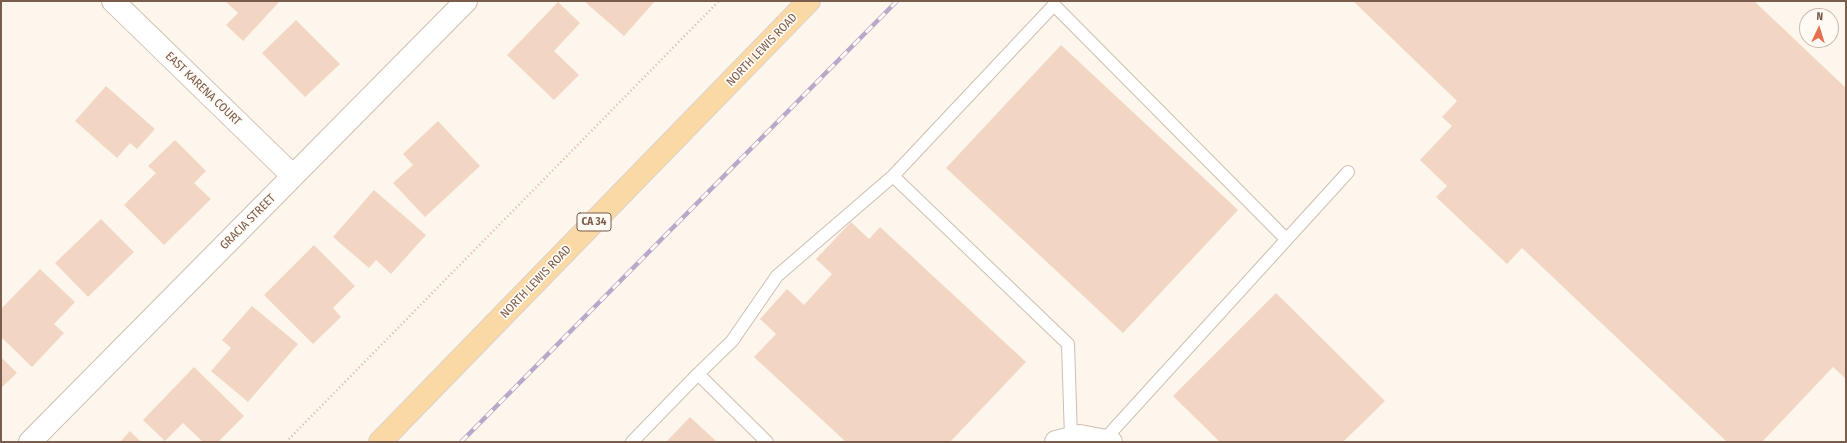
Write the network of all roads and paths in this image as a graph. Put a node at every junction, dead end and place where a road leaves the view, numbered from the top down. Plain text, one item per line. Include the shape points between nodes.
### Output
1 (113, 1) edge
2 (466, 1) edge
3 (719, 1) edge
4 (809, 1) edge
5 (1348, 172) dead end
6 (293, 176) junction
7 (893, 176) junction
8 (1286, 239) junction
9 (698, 374) junction
10 (1069, 439) edge
11 (1107, 441) edge
12 (30, 442) edge
13 (286, 442) edge
14 (380, 442) edge
15 (632, 442) edge
16 (767, 442) edge

1 - 6 street, EAST KARENA COURT
2 - 6 street, GRACIA STREET
3 - 13 path
4 - 14 main road, NORTH LEWIS ROAD / CA 34
5 - 8 lane
6 - 12 street, GRACIA STREET
7 - 8 lane via 1054,6
7 - 9 lane via 777,276 732,341
7 - 10 lane via 1068,344
8 - 11 lane
9 - 15 lane
9 - 16 lane
10 - 11 street

